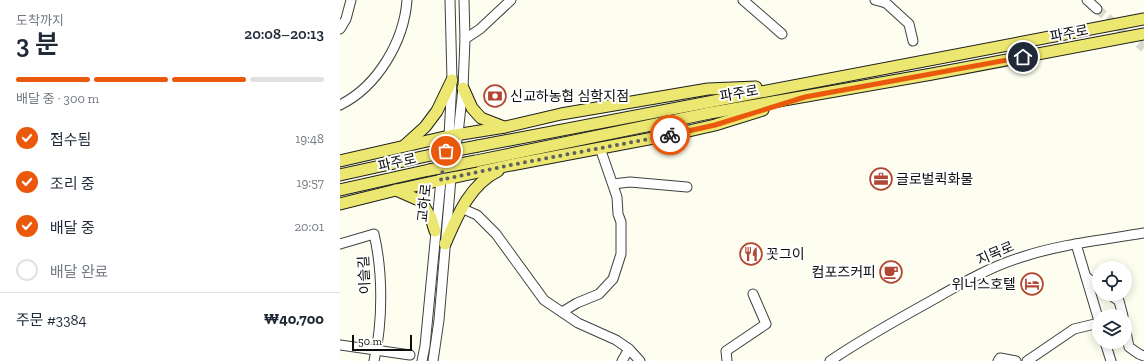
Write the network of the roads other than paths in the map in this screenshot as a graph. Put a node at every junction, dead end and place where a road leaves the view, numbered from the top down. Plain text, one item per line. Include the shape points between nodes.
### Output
1 (351, 0) edge
2 (407, 0) edge
3 (450, 0) edge
4 (464, 0) edge
5 (511, 0) edge
6 (743, 0) edge
7 (875, 0) edge
8 (1087, 0) edge
9 (1097, 9) tunnel mouth
10 (1144, 19) edge
11 (340, 30) edge
12 (782, 34) dead end
13 (1144, 34) edge
14 (465, 39) junction
15 (913, 40) dead end
16 (452, 80) junction
17 (794, 85) junction
18 (463, 88) junction
19 (805, 97) junction
20 (340, 104) edge
21 (505, 127) junction
22 (453, 135) junction
23 (402, 146) junction
24 (600, 148) junction
25 (340, 161) edge
26 (511, 165) junction
27 (340, 175) edge
28 (446, 179) junction
29 (613, 184) junction
30 (687, 187) dead end
31 (340, 190) edge
32 (396, 190) junction
33 (340, 204) edge
34 (461, 208) junction
35 (435, 231) junction
36 (1144, 234) edge
37 (340, 244) edge
38 (445, 244) junction
39 (1076, 244) junction
40 (1086, 277) junction
41 (1092, 281) edge
42 (753, 294) dead end
43 (1095, 309) edge
44 (562, 312) junction
45 (1092, 324) edge
46 (340, 345) edge
47 (629, 349) junction
48 (1107, 349) edge
49 (1132, 349) edge
50 (376, 350) junction
51 (410, 355) dead end
52 (1144, 356) edge
53 (374, 361) edge
54 (422, 361) edge
55 (433, 361) edge
56 (622, 361) edge
57 (640, 361) edge
58 (727, 361) edge
59 (830, 361) edge
60 (998, 361) edge
61 (1016, 361) edge
62 (1027, 361) edge
63 (1111, 361) edge

1 - 11 street
2 - 20 street via 400,33 386,62 368,84
3 - 16 street, 교하로
4 - 14 street, 교하로
5 - 14 street
6 - 12 street
7 - 15 street via 886,3 909,24
8 - 9 street
10 - 17 main road, 파주로
13 - 19 main road, 파주로
14 - 18 street, 교하로
16 - 22 street, 교하로
16 - 23 main road via 437,111 425,127
17 - 21 main road via 708,89 561,114
17 - 27 main road, 파주로, bridge
18 - 21 main road via 472,108 481,118
18 - 22 street, 교하로
19 - 24 main road via 680,134
19 - 31 main road, 파주로, bridge via 710,113
21 - 22 main road
22 - 23 main road
22 - 28 street, 교하로
23 - 25 main road
24 - 26 main road
24 - 29 street
26 - 28 main road
26 - 34 main road via 489,175
28 - 32 main road
28 - 35 street, 교하로
28 - 38 street, 교하로
29 - 30 street via 630,182
29 - 44 street via 621,222 621,254 613,279 599,294
32 - 33 main road
32 - 35 main road via 421,201
34 - 38 main road
34 - 44 street via 477,215 496,234 544,300
35 - 54 street, 교하로
36 - 39 street, 지목로
37 - 50 street, 이슬길 via 374,234 380,292
38 - 55 street, 교하로
39 - 40 street
39 - 59 street, 지목로 via 1022,256 973,277 859,341
40 - 41 street
40 - 43 street
42 - 58 street via 766,324 726,351
44 - 47 street
45 - 62 street via 1074,329
46 - 50 street
47 - 56 street
47 - 57 street
48 - 63 street
49 - 52 street
50 - 51 street
50 - 53 street, 이슬길
60 - 61 street via 1000,358

